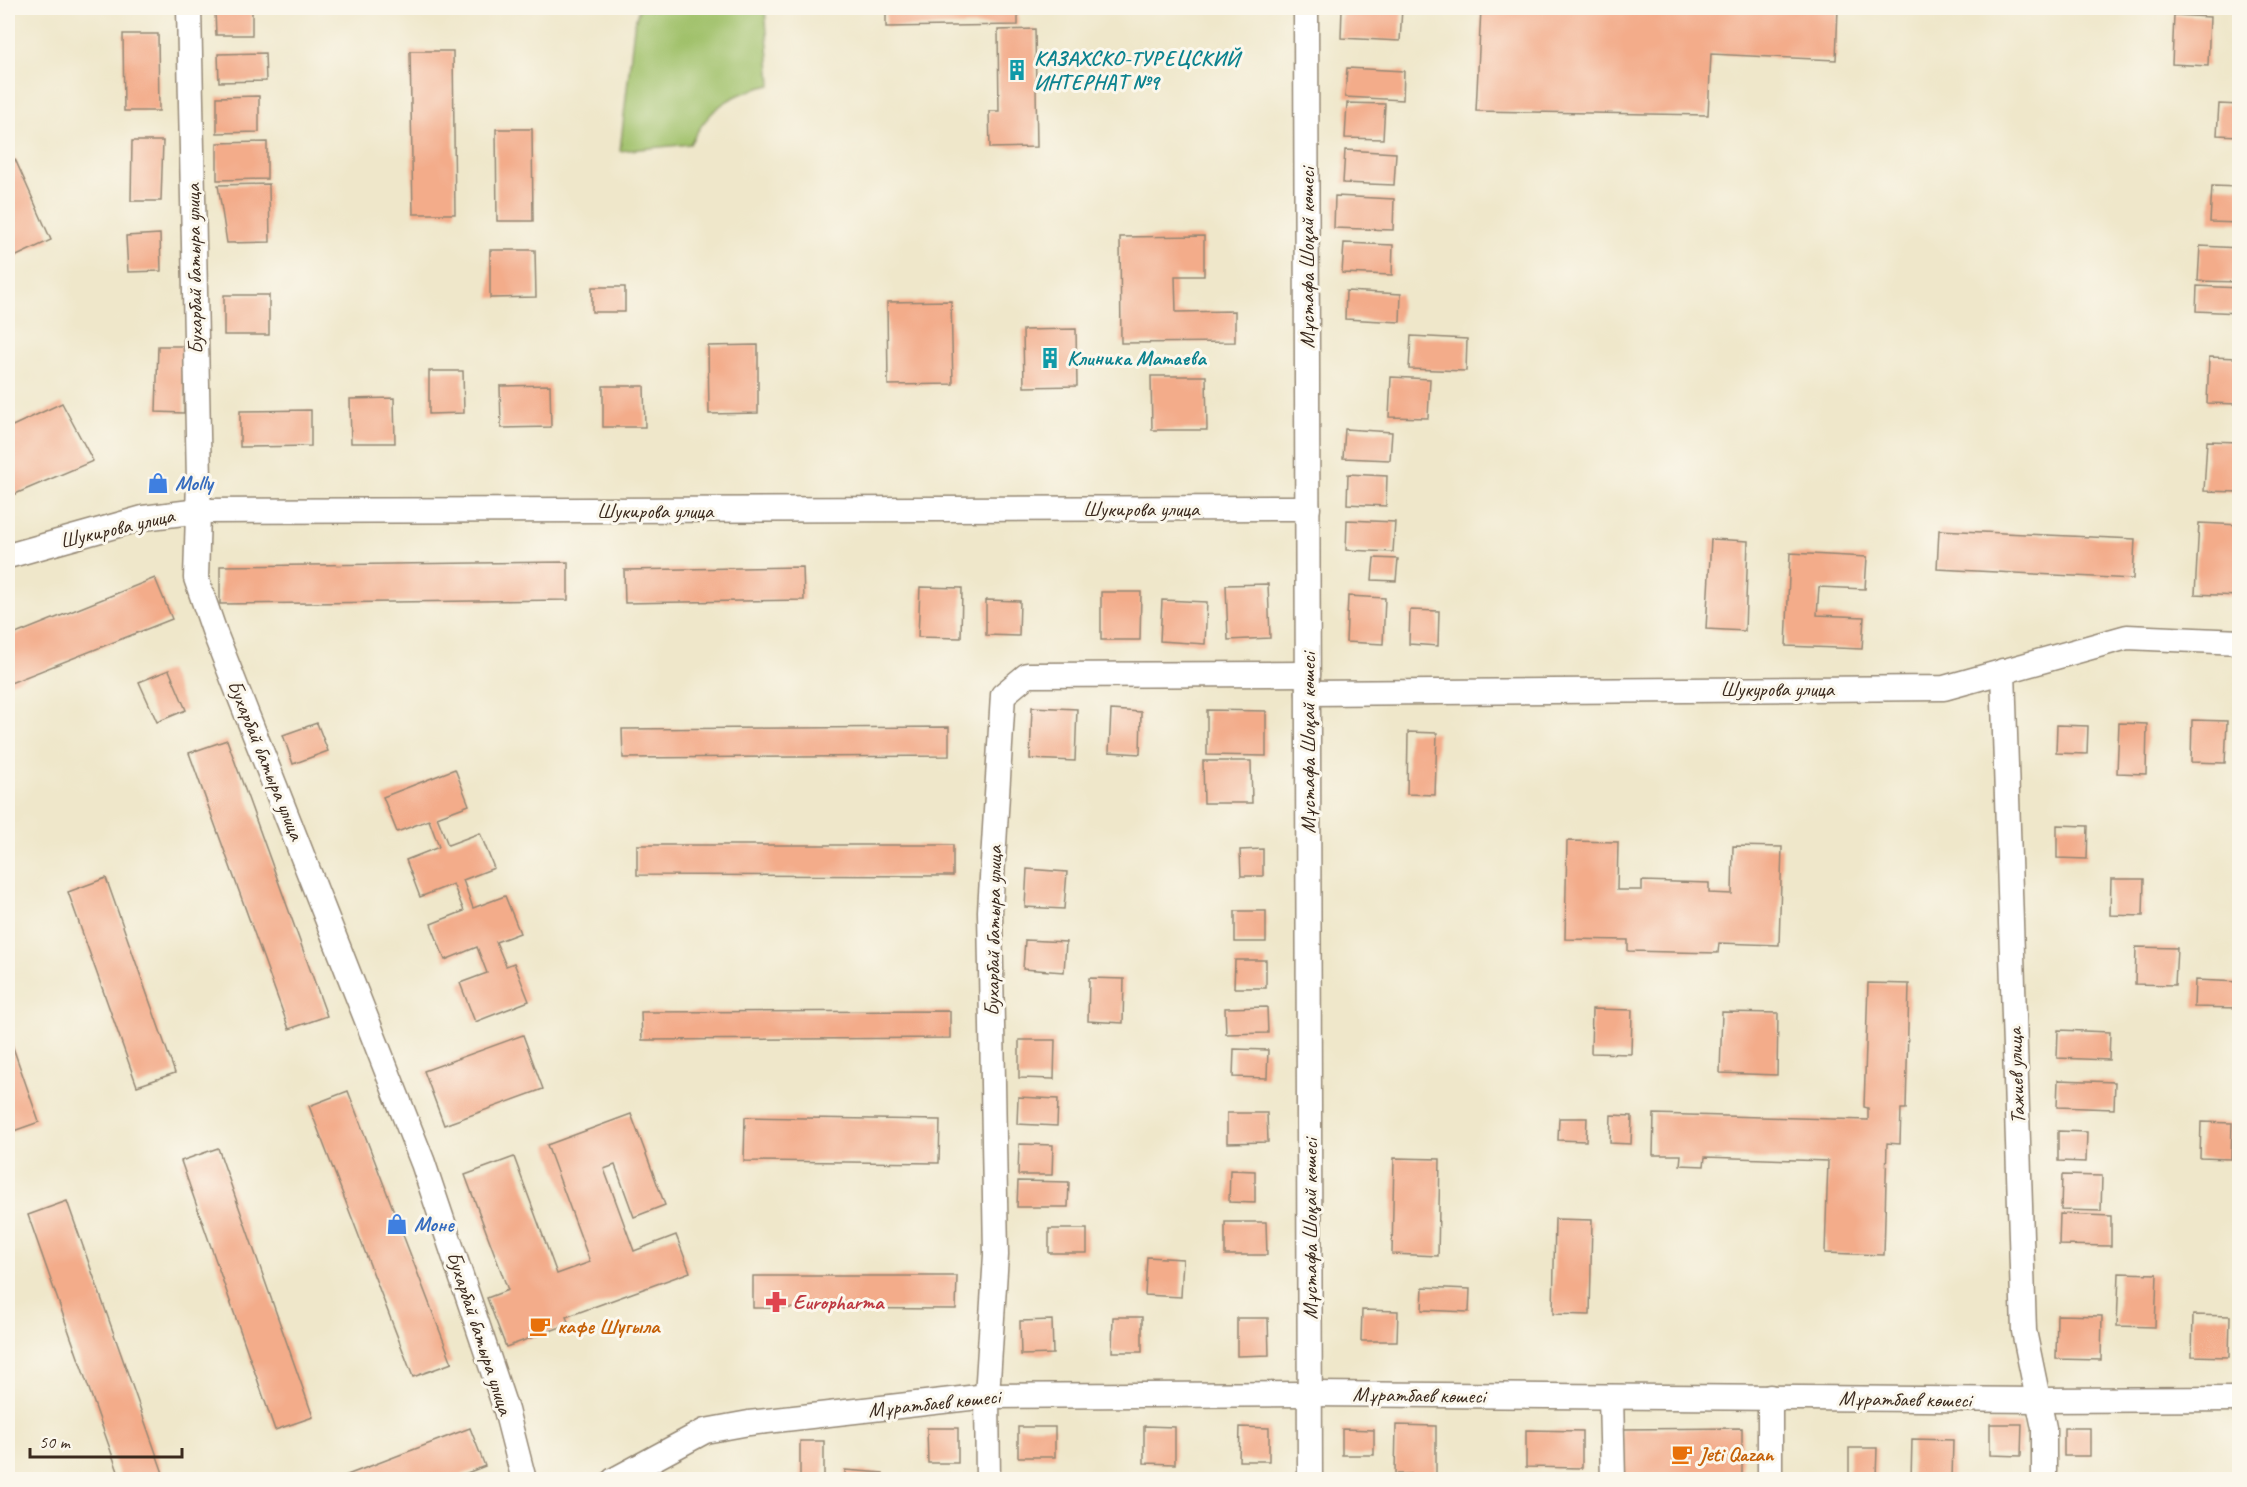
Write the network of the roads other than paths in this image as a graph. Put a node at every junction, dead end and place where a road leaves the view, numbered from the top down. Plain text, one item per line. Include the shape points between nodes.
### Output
1 (189, 8) edge
2 (1306, 8) edge
3 (1308, 508) junction
4 (199, 511) junction
5 (8, 556) edge
6 (2240, 642) edge
7 (2003, 671) junction
8 (1308, 683) junction
9 (1310, 1394) junction
10 (987, 1396) junction
11 (1611, 1397) junction
12 (1770, 1397) junction
13 (2240, 1399) edge
14 (2040, 1400) junction
15 (524, 1479) edge
16 (614, 1479) edge
17 (988, 1479) edge
18 (1310, 1479) edge
19 (1613, 1479) edge
20 (1770, 1479) edge
21 (2044, 1479) edge

1 - 4 street, Бухарбай батыра улица
2 - 3 street, Мұстафа Шоқай көшесі
3 - 4 street, Шукирова улица
3 - 8 street, Мұстафа Шоқай көшесі
4 - 5 street, Шукирова улица via 142,518
4 - 15 street, Бухарбай батыра улица via 196,578 423,1163 506,1410
6 - 7 street, Шукурова улица via 2127,637
7 - 8 street, Шукурова улица via 1944,687
7 - 14 street, Тажиев улица via 2024,1331
8 - 9 street, Мұстафа Шоқай көшесі
8 - 10 street, Бухарбай батыра улица via 1027,675 1003,695 990,912 996,1255
9 - 10 street, Мұратбаев көшесі
9 - 11 street, Мұратбаев көшесі
9 - 18 street, Мұстафа Шоқай көшесі
10 - 16 street, Мұратбаев көшесі via 749,1422 705,1431
10 - 17 street, Бухарбай батыра улица
11 - 12 street, Мұратбаев көшесі
11 - 19 street
12 - 14 street, Мұратбаев көшесі
12 - 20 street
13 - 14 street, Мұратбаев көшесі
14 - 21 street, Тажиев улица

